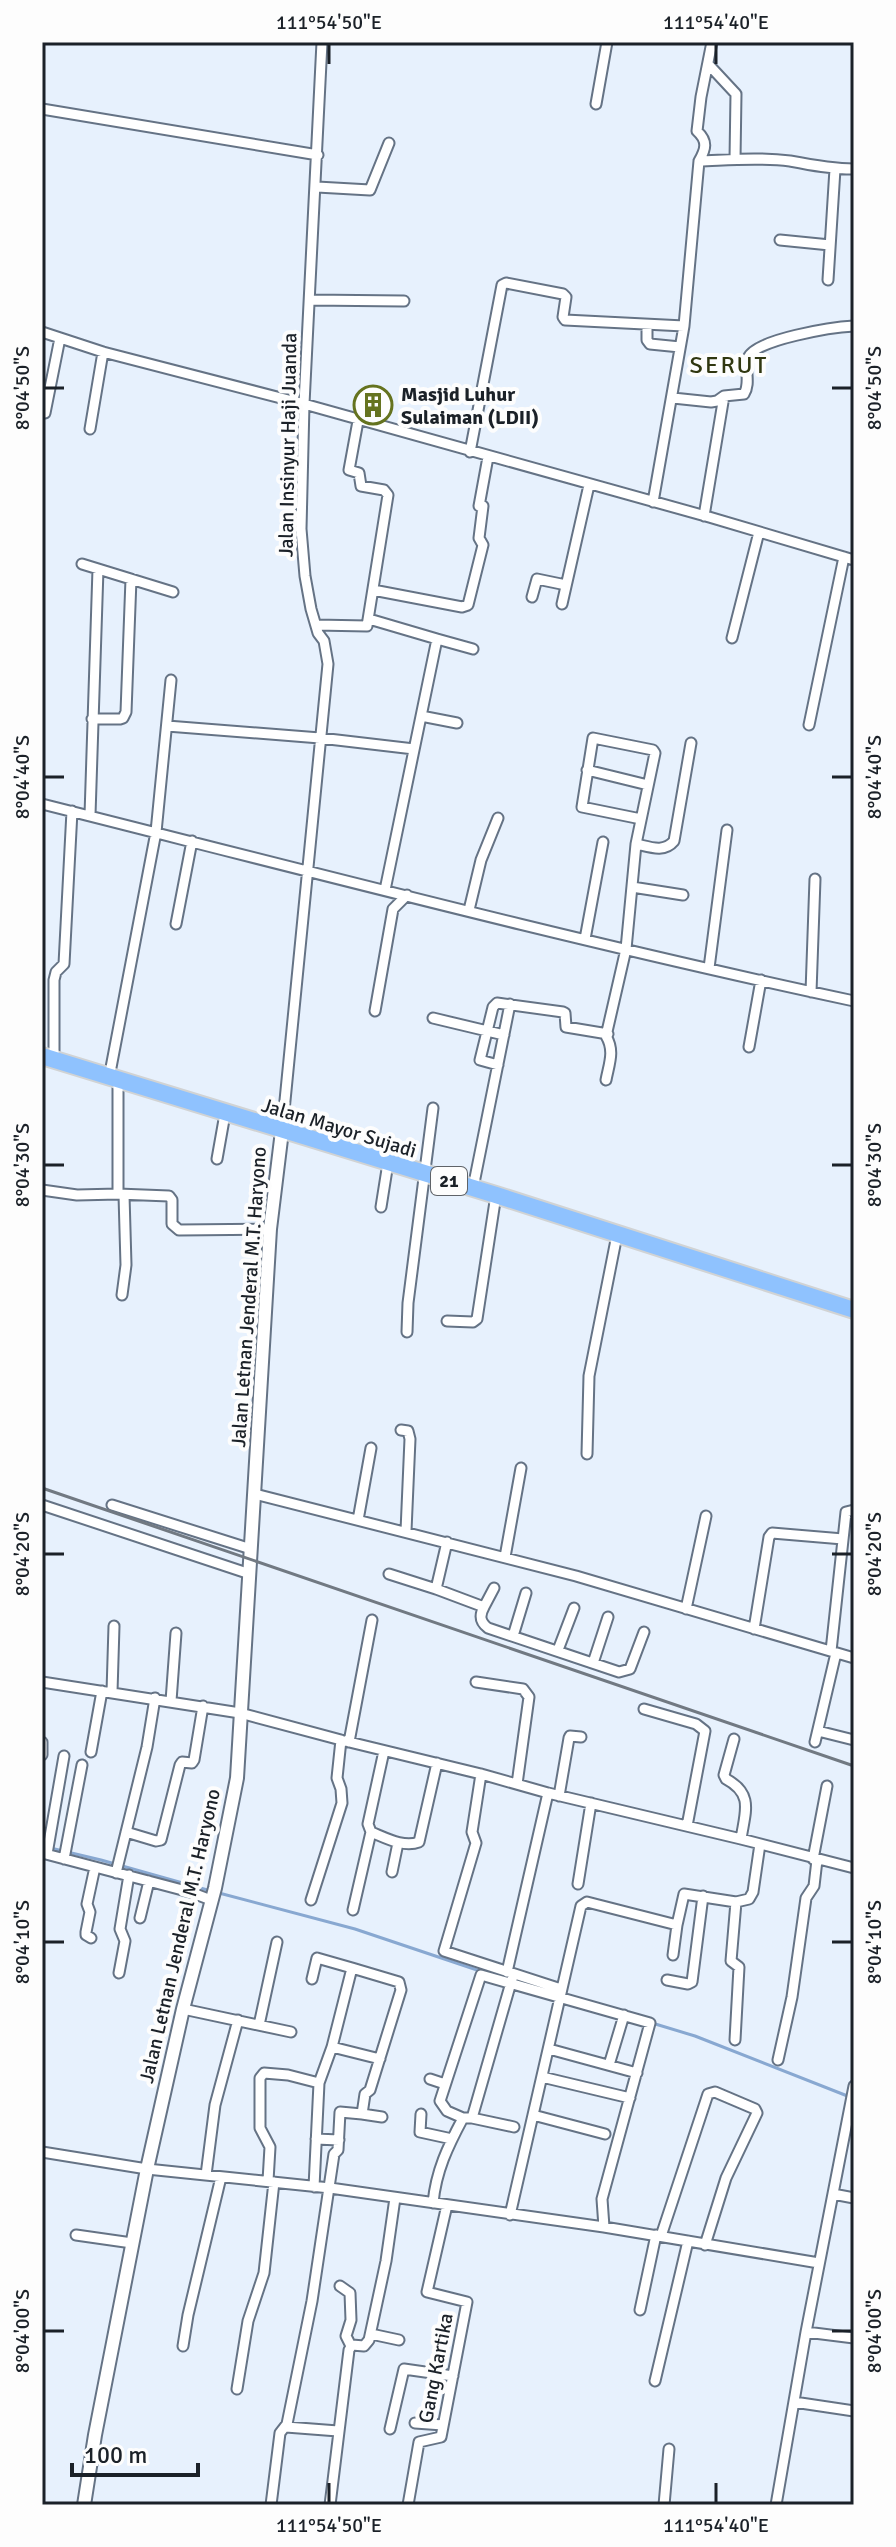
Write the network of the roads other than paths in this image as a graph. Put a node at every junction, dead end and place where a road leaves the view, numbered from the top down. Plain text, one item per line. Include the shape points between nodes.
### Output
1 (322, 42) edge
2 (607, 42) edge
3 (712, 42) edge
4 (709, 65) junction
5 (596, 104) dead end
6 (42, 109) edge
7 (389, 143) dead end
8 (318, 155) junction
9 (735, 159) junction
10 (699, 161) junction
11 (835, 169) junction
12 (854, 169) edge
13 (317, 187) junction
14 (780, 240) dead end
15 (830, 245) junction
16 (828, 280) dead end
17 (310, 300) junction
18 (404, 301) dead end
19 (647, 325) junction
20 (684, 326) junction
21 (854, 326) edge
22 (42, 332) edge
23 (60, 338) junction
24 (680, 347) junction
25 (103, 352) junction
26 (724, 396) junction
27 (673, 398) junction
28 (304, 404) junction
29 (45, 413) dead end
30 (358, 421) junction
31 (90, 429) dead end
32 (470, 452) junction
33 (488, 457) junction
34 (589, 485) junction
35 (653, 502) junction
36 (704, 516) junction
37 (759, 532) junction
38 (849, 559) edge
39 (82, 564) dead end
40 (98, 569) junction
41 (131, 579) junction
42 (566, 585) junction
43 (373, 590) junction
44 (173, 592) dead end
45 (532, 597) dead end
46 (562, 604) dead end
47 (369, 619) junction
48 (316, 625) junction
49 (732, 638) dead end
50 (437, 639) junction
51 (473, 649) dead end
52 (171, 680) dead end
53 (421, 716) junction
54 (92, 719) junction
55 (457, 723) dead end
56 (809, 725) dead end
57 (167, 726) junction
58 (320, 738) junction
59 (691, 743) dead end
60 (414, 749) junction
61 (587, 770) junction
62 (648, 785) junction
63 (42, 804) edge
64 (72, 811) junction
65 (90, 815) junction
66 (498, 818) dead end
67 (641, 819) junction
68 (727, 830) dead end
69 (156, 832) junction
70 (192, 841) junction
71 (603, 842) dead end
72 (636, 844) junction
73 (306, 873) junction
74 (815, 879) dead end
75 (632, 887) junction
76 (385, 890) junction
77 (407, 895) junction
78 (683, 895) dead end
79 (469, 910) junction
80 (176, 924) dead end
81 (585, 939) junction
82 (626, 949) junction
83 (709, 968) junction
84 (761, 980) junction
85 (811, 992) junction
86 (854, 1001) edge
87 (510, 1004) junction
88 (375, 1011) dead end
89 (433, 1018) dead end
90 (487, 1030) junction
91 (608, 1034) junction
92 (504, 1035) junction
93 (749, 1047) dead end
94 (48, 1058) edge
95 (498, 1065) junction
96 (114, 1080) junction
97 (606, 1080) dead end
98 (433, 1108) dead end
99 (225, 1114) junction
100 (282, 1131) junction
101 (217, 1159) dead end
102 (388, 1163) junction
103 (426, 1175) junction
104 (473, 1188) junction
105 (42, 1190) edge
106 (121, 1194) junction
107 (496, 1195) junction
108 (381, 1207) dead end
109 (270, 1229) junction
110 (617, 1235) junction
111 (122, 1295) dead end
112 (854, 1310) edge
113 (447, 1321) dead end
114 (407, 1332) dead end
115 (401, 1430) dead end
116 (371, 1448) dead end
117 (587, 1454) dead end
118 (521, 1468) dead end
119 (255, 1494) junction
120 (42, 1505) edge
121 (112, 1505) dead end
122 (854, 1510) edge
123 (706, 1516) dead end
124 (358, 1520) junction
125 (406, 1531) junction
126 (843, 1539) junction
127 (447, 1542) junction
128 (251, 1549) junction
129 (505, 1557) junction
130 (250, 1574) junction
131 (389, 1574) dead end
132 (494, 1588) dead end
133 (436, 1589) junction
134 (526, 1593) dead end
135 (484, 1607) junction
136 (574, 1608) dead end
137 (686, 1609) junction
138 (608, 1617) dead end
139 (372, 1620) dead end
140 (114, 1626) dead end
141 (754, 1629) junction
142 (644, 1632) dead end
143 (176, 1633) dead end
144 (513, 1636) junction
145 (558, 1650) junction
146 (834, 1652) junction
147 (854, 1658) edge
148 (593, 1663) junction
149 (42, 1682) edge
150 (476, 1682) dead end
151 (107, 1692) junction
152 (155, 1698) junction
153 (171, 1701) junction
154 (203, 1706) junction
155 (644, 1709) dead end
156 (240, 1713) junction
157 (818, 1731) junction
158 (581, 1737) dead end
159 (734, 1739) dead end
160 (854, 1740) edge
161 (345, 1741) junction
162 (42, 1742) edge
163 (815, 1742) dead end
164 (384, 1751) junction
165 (91, 1752) dead end
166 (42, 1755) edge
167 (64, 1756) dead end
168 (437, 1763) junction
169 (82, 1765) dead end
170 (481, 1774) junction
171 (517, 1784) junction
172 (827, 1786) dead end
173 (548, 1793) junction
174 (559, 1796) junction
175 (591, 1803) junction
176 (687, 1826) junction
177 (126, 1832) junction
178 (371, 1832) junction
179 (741, 1839) junction
180 (398, 1843) junction
181 (760, 1844) junction
182 (47, 1849) edge
183 (65, 1853) junction
184 (815, 1859) junction
185 (95, 1867) junction
186 (118, 1867) junction
187 (854, 1868) edge
188 (392, 1872) dead end
189 (129, 1875) junction
190 (149, 1881) junction
191 (578, 1884) dead end
192 (213, 1895) junction
193 (703, 1896) junction
194 (311, 1900) dead end
195 (736, 1902) junction
196 (353, 1910) dead end
197 (140, 1918) dead end
198 (677, 1925) junction
199 (91, 1938) dead end
200 (277, 1942) dead end
201 (673, 1955) dead end
202 (352, 1968) junction
203 (119, 1973) dead end
204 (511, 1978) junction
205 (312, 1979) dead end
206 (667, 1980) dead end
207 (560, 1994) junction
208 (183, 2009) junction
209 (624, 2015) junction
210 (238, 2020) junction
211 (259, 2025) junction
212 (291, 2032) dead end
213 (735, 2040) dead end
214 (332, 2047) junction
215 (549, 2049) junction
216 (380, 2059) junction
217 (778, 2060) dead end
218 (609, 2065) junction
219 (637, 2073) junction
220 (542, 2077) junction
221 (430, 2079) dead end
222 (319, 2083) junction
223 (445, 2084) junction
224 (854, 2088) edge
225 (630, 2098) junction
226 (362, 2114) junction
227 (421, 2114) dead end
228 (533, 2115) junction
229 (382, 2117) dead end
230 (467, 2118) junction
231 (514, 2127) dead end
232 (605, 2134) dead end
233 (316, 2139) junction
234 (452, 2139) junction
235 (339, 2140) junction
236 (42, 2152) edge
237 (147, 2169) junction
238 (206, 2175) junction
239 (221, 2177) junction
240 (271, 2181) junction
241 (314, 2187) junction
242 (330, 2188) junction
243 (833, 2194) junction
244 (395, 2198) junction
245 (854, 2198) edge
246 (433, 2203) junction
247 (447, 2205) junction
248 (510, 2215) junction
249 (604, 2227) junction
250 (76, 2235) dead end
251 (658, 2236) junction
252 (688, 2241) junction
253 (132, 2243) junction
254 (705, 2245) junction
255 (819, 2263) junction
256 (340, 2286) dead end
257 (640, 2310) dead end
258 (806, 2332) junction
259 (371, 2334) junction
260 (854, 2338) edge
261 (399, 2340) dead end
262 (183, 2346) dead end
263 (351, 2346) junction
264 (453, 2376) junction
265 (655, 2381) dead end
266 (237, 2389) dead end
267 (794, 2402) junction
268 (854, 2411) edge
269 (415, 2423) dead end
270 (443, 2425) junction
271 (286, 2427) junction
272 (390, 2429) dead end
273 (338, 2431) junction
274 (669, 2449) dead end
275 (84, 2505) edge
276 (271, 2505) edge
277 (330, 2505) edge
278 (408, 2505) edge
279 (664, 2505) edge
280 (776, 2505) edge

1 - 8 street, Jalan Insinyur Haji Juanda
2 - 5 street
3 - 4 street
4 - 9 street via 736,94
4 - 10 street via 697,131 706,145
6 - 8 street
7 - 13 street via 370,190
8 - 13 street, Jalan Insinyur Haji Juanda
9 - 10 street
9 - 11 street
10 - 20 street
11 - 12 street
11 - 15 street
13 - 17 street, Jalan Insinyur Haji Juanda
14 - 15 street
15 - 16 street
17 - 18 street
17 - 28 street, Jalan Insinyur Haji Juanda
19 - 20 street
19 - 24 street via 650,344
19 - 32 street via 565,320 563,294 502,285
20 - 24 street
21 - 26 street via 763,345 749,356 747,392
22 - 23 street
23 - 25 street
23 - 29 street
24 - 27 street
25 - 28 street
25 - 31 street
26 - 27 street via 711,402
26 - 36 street
27 - 35 street
28 - 30 street
28 - 48 street, Jalan Insinyur Haji Juanda via 301,529
30 - 32 street
30 - 43 street via 349,470 359,473 361,486 388,495
32 - 33 street
33 - 34 street
33 - 43 street via 479,506 483,545 468,605
34 - 35 street
34 - 42 street
35 - 36 street
36 - 37 street
37 - 38 street
37 - 49 street
38 - 56 street
39 - 40 street
40 - 41 street
40 - 54 street
41 - 44 street
41 - 54 street via 126,712 120,719
42 - 45 street via 537,579
42 - 46 street
43 - 47 street
47 - 48 street via 364,627
47 - 50 street
48 - 58 street, Jalan Insinyur Haji Juanda via 328,664
50 - 51 street
50 - 53 street
52 - 57 street
53 - 55 street
53 - 60 street
54 - 65 street
57 - 58 street
57 - 69 street
58 - 60 street
58 - 73 street, Jalan Insinyur Haji Juanda
59 - 72 street via 674,841 661,849
60 - 76 street
61 - 62 street
61 - 62 street via 594,737 653,750
61 - 67 street via 582,807
62 - 67 street
63 - 64 street
64 - 65 street
64 - 94 street via 64,964 54,980
65 - 69 street
66 - 79 street
67 - 72 street
68 - 83 street
69 - 70 street
69 - 96 street
70 - 73 street
70 - 80 street
71 - 81 street
72 - 75 street
73 - 76 street
73 - 100 street, Jalan Insinyur Haji Juanda
74 - 85 street
75 - 78 street
75 - 82 street
76 - 77 street
77 - 79 street
77 - 88 street via 393,909
79 - 81 street
81 - 82 street
82 - 83 street
82 - 91 street
83 - 84 street
84 - 85 street
84 - 93 street
85 - 86 street
87 - 90 street via 494,1004
87 - 91 street via 563,1012 566,1027
87 - 92 street
89 - 90 street
90 - 92 street
90 - 95 street via 480,1060
91 - 97 street via 612,1053
92 - 95 street
94 - 96 highway, Jalan Mayor Sujadi / 21
95 - 104 street
96 - 99 highway, Jalan Mayor Sujadi / 21
96 - 106 street
98 - 103 street
99 - 100 highway, Jalan Mayor Sujadi / 21
99 - 101 street
100 - 102 highway, Jalan Mayor Sujadi / 21
100 - 109 main road, Jalan Letnan Jenderal M.T. Haryono
102 - 103 highway, Jalan Mayor Sujadi / 21
102 - 108 street
103 - 104 highway, Jalan Mayor Sujadi / 21
103 - 114 street
104 - 107 highway, Jalan Mayor Sujadi / 21
105 - 106 street
106 - 109 street via 169,1196 172,1224 179,1230
106 - 111 street via 126,1265
107 - 110 highway, Jalan Mayor Sujadi / 21
107 - 113 street via 477,1319
109 - 119 main road, Jalan Letnan Jenderal M.T. Haryono
110 - 112 highway, Jalan Mayor Sujadi / 21
110 - 117 street via 589,1376
115 - 125 street via 408,1431 410,1439
116 - 124 street
118 - 129 street
119 - 124 street
119 - 128 main road, Jalan Letnan Jenderal M.T. Haryono
120 - 130 street
121 - 128 street
122 - 126 street via 846,1512
123 - 137 street
124 - 125 street
125 - 127 street
126 - 141 street via 772,1533
126 - 146 street
127 - 129 street
127 - 133 street
128 - 130 main road, Jalan Letnan Jenderal M.T. Haryono
129 - 137 street
130 - 156 main road, Jalan Letnan Jenderal M.T. Haryono
131 - 133 street
132 - 135 street
133 - 135 street
134 - 144 street
135 - 144 street via 480,1618 485,1625
136 - 145 street
137 - 141 street
138 - 148 street
139 - 161 street
140 - 151 street
141 - 146 street
142 - 148 street via 628,1671
143 - 153 street
144 - 145 street
145 - 148 street
146 - 147 street
146 - 157 street
149 - 151 street
150 - 171 street via 523,1689 529,1697
151 - 152 street
151 - 165 street
152 - 153 street
152 - 177 street
153 - 154 street
154 - 156 street
154 - 177 street via 194,1760 180,1765 161,1840
155 - 176 street via 705,1731
156 - 161 street
156 - 192 main road, Jalan Letnan Jenderal M.T. Haryono via 237,1778
157 - 160 street
157 - 163 street
158 - 174 street via 569,1738
159 - 179 street via 724,1775 745,1799
161 - 164 street
161 - 194 street via 337,1778 342,1803
162 - 166 street
164 - 168 street
164 - 178 street via 368,1824
167 - 182 street
168 - 170 street
168 - 180 street via 419,1842
169 - 183 street
170 - 171 street
170 - 204 street via 472,1833 476,1843 444,1951
171 - 173 street
172 - 184 street
173 - 174 street
173 - 204 street
174 - 175 street
175 - 176 street
175 - 191 street
176 - 179 street
177 - 186 street
178 - 180 street
178 - 196 street
179 - 181 street
180 - 188 street
181 - 184 street
181 - 195 street via 751,1896
182 - 183 street
183 - 185 street
184 - 187 street
184 - 217 street
185 - 186 street
185 - 199 street via 87,1904 86,1935
186 - 189 street
189 - 190 street
189 - 203 street
190 - 192 street
190 - 197 street
192 - 208 main road, Jalan Letnan Jenderal M.T. Haryono
193 - 195 street
193 - 198 street via 684,1894
193 - 206 street via 692,1982
195 - 213 street via 731,1961 739,1967
198 - 201 street
198 - 207 street via 583,1902
200 - 211 street
202 - 205 street via 317,1958
202 - 214 street
202 - 216 street via 401,1985
204 - 207 street
204 - 223 street via 481,1975
204 - 230 street
207 - 209 street
207 - 215 street
208 - 210 street
208 - 237 main road, Jalan Letnan Jenderal M.T. Haryono
209 - 218 street
209 - 219 street via 650,2023
210 - 211 street
210 - 238 street via 215,2105
211 - 212 street
214 - 216 street
214 - 222 street
215 - 218 street
215 - 220 street
216 - 226 street
218 - 219 street
219 - 225 street
220 - 225 street
220 - 228 street
221 - 223 street
222 - 233 street
222 - 240 street via 281,2074 264,2073 260,2078 260,2128 270,2147
223 - 230 street via 441,2105
224 - 243 street
225 - 249 street via 602,2199
226 - 229 street
226 - 235 street via 340,2112
227 - 234 street via 420,2132
228 - 232 street
228 - 248 street
230 - 231 street
230 - 234 street
233 - 235 street
233 - 241 street
234 - 246 street via 439,2166
235 - 242 street
236 - 237 street
237 - 238 street
237 - 253 main road, Jalan Letnan Jenderal M.T. Haryono
238 - 239 street
239 - 240 street
239 - 262 street
240 - 241 street
240 - 266 street via 264,2273 248,2321
241 - 242 street
242 - 244 street
242 - 271 street
243 - 245 street
243 - 255 street
244 - 246 street
244 - 259 street
246 - 247 street
247 - 248 street
247 - 264 street, Gang Kartika via 427,2292 467,2302
248 - 249 street
249 - 251 street
250 - 253 street
251 - 252 street
251 - 254 street via 708,2094 715,2092 755,2109 757,2117 726,2178
251 - 257 street
252 - 254 street
252 - 265 street
253 - 275 main road, Jalan Letnan Jenderal M.T. Haryono
254 - 255 street
255 - 258 street
256 - 263 street via 350,2293 346,2336
258 - 260 street
258 - 267 street
259 - 261 street
259 - 263 street via 364,2346
263 - 273 street
264 - 270 street, Gang Kartika
264 - 272 street via 404,2369
267 - 268 street
267 - 280 street
269 - 270 street
270 - 278 street, Gang Kartika via 441,2437 419,2442
271 - 273 street
271 - 276 street via 280,2433
273 - 277 street
274 - 279 street

